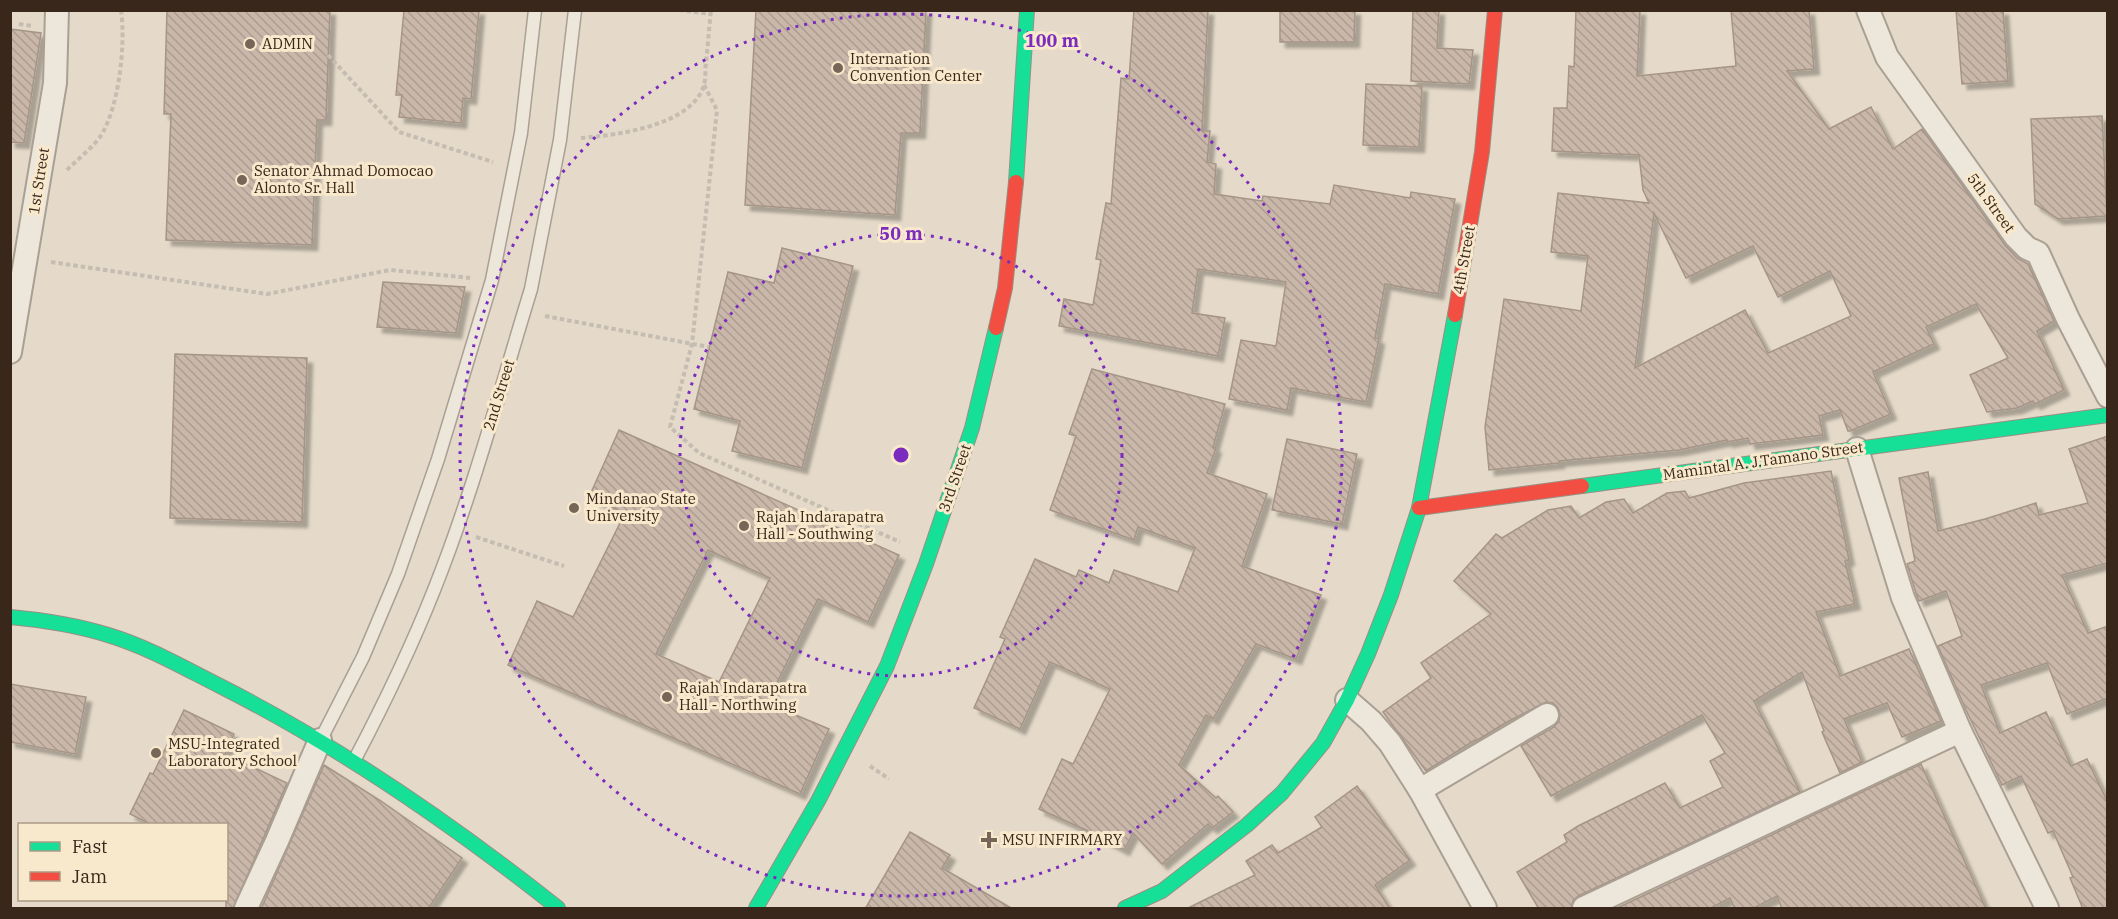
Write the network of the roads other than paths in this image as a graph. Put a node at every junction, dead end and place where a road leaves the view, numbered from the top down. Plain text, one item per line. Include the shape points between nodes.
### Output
1 (57, 10) edge
2 (535, 10) edge
3 (575, 10) edge
4 (1027, 10) edge
5 (1495, 10) edge
6 (1868, 10) edge
7 (10, 351) edge
8 (2108, 396) edge
9 (2108, 415) edge
10 (1857, 449) junction
11 (1419, 508) junction
12 (10, 617) edge
13 (1347, 700) junction
14 (1547, 715) dead end
15 (1960, 731) junction
16 (320, 740) junction
17 (354, 760) junction
18 (1420, 790) junction
19 (246, 909) edge
20 (558, 909) edge
21 (756, 909) edge
22 (1125, 909) edge
23 (1485, 909) edge
24 (1584, 909) edge
25 (2047, 909) edge

1 - 7 street, 1st Street via 55,83
2 - 16 lane via 521,134 492,280 438,459 398,574 363,657
3 - 17 lane, 2nd Street via 560,140 531,289 476,471 435,588 399,673
4 - 21 street, 3rd Street via 1018,167 1005,288 972,428 887,666 818,801
5 - 11 street, 4th Street via 1482,152
6 - 8 street, 5th Street via 1887,57 2016,237 2038,253
9 - 10 street, Mamintal A. J.Tamano Street
10 - 11 street, Mamintal A. J.Tamano Street
10 - 15 street via 1904,598
11 - 13 street, 4th Street via 1391,595
12 - 16 street via 79,627 138,646 260,705
13 - 18 street via 1390,743
13 - 22 street, 4th Street via 1323,743 1282,793 1162,891
14 - 18 street
15 - 24 street
15 - 25 street
16 - 17 street
16 - 19 street
17 - 20 street via 454,826
18 - 23 street

